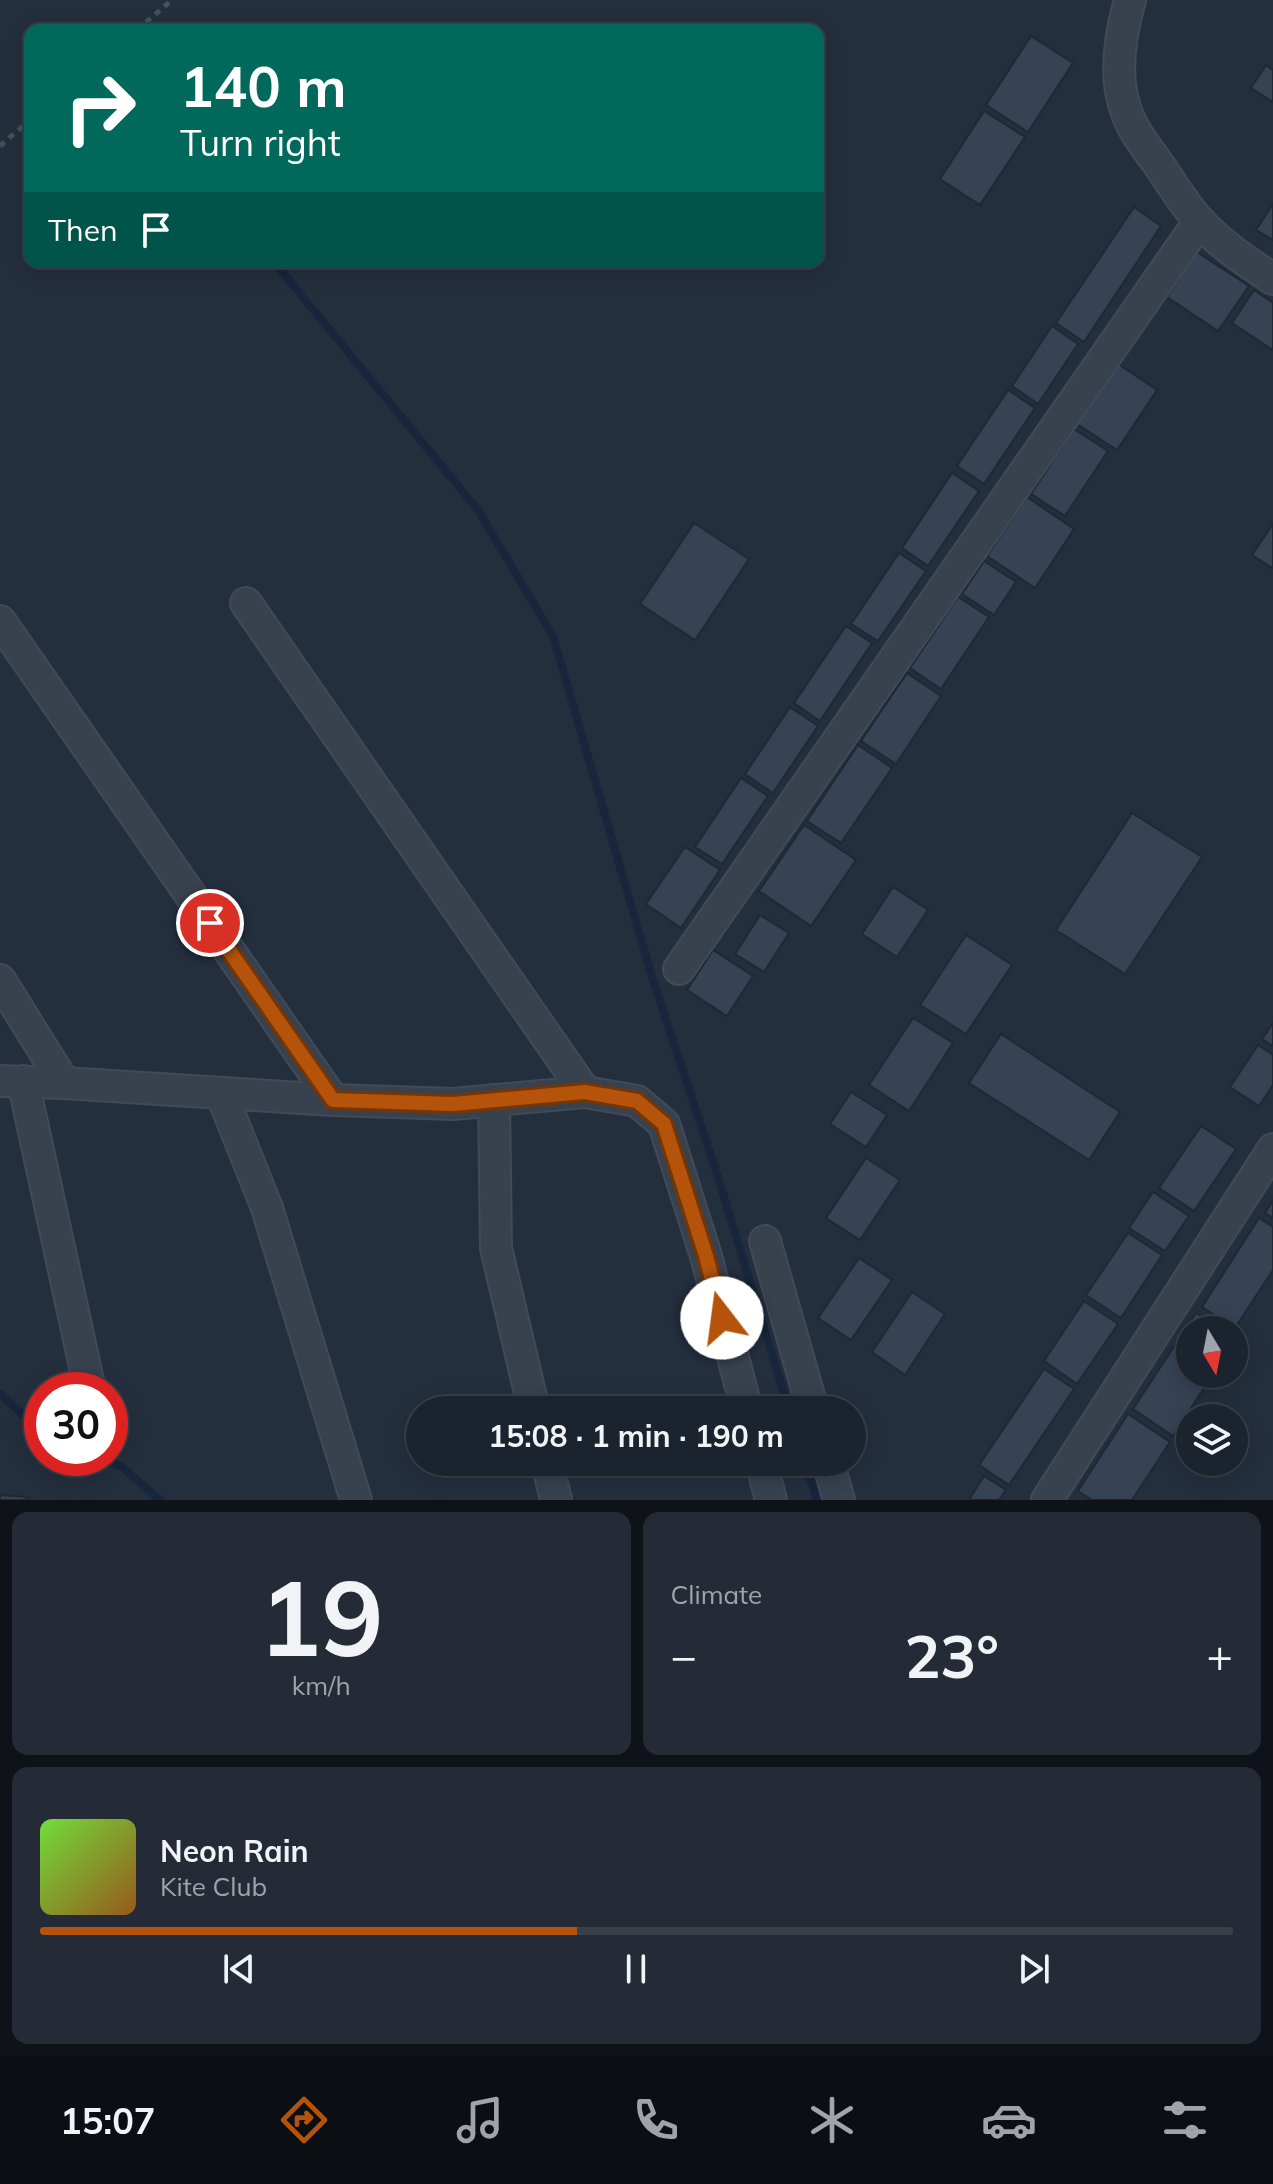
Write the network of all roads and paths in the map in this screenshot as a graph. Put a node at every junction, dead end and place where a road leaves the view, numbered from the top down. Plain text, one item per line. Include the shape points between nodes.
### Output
1 (172, 0) edge
2 (1130, 0) edge
3 (144, 24) edge
4 (24, 125) edge
5 (0, 146) edge
6 (1199, 222) junction
7 (1273, 279) edge
8 (246, 603) dead end
9 (0, 621) edge
10 (679, 969) dead end
11 (0, 980) edge
12 (12, 1081) edge
13 (64, 1083) junction
14 (585, 1092) junction
15 (221, 1093) junction
16 (333, 1100) junction
17 (494, 1100) junction
18 (1273, 1149) edge
19 (765, 1241) dead end
20 (85, 1372) edge
21 (531, 1396) edge
22 (743, 1396) edge
23 (809, 1396) edge
24 (550, 1476) edge
25 (765, 1476) edge
26 (832, 1476) edge
27 (356, 1500) edge
28 (556, 1500) edge
29 (771, 1500) edge
30 (839, 1500) edge
31 (1047, 1500) edge

1 - 3 path
2 - 6 street via 1120,61 1124,105 1142,141
4 - 5 path
6 - 7 street
6 - 10 street
8 - 14 street
9 - 16 street
11 - 13 street
12 - 13 street
12 - 20 street
13 - 15 street
14 - 17 street
14 - 22 street via 637,1101 664,1124
15 - 16 street
15 - 27 street via 267,1208
16 - 17 street
17 - 21 street via 496,1248
18 - 31 street
19 - 23 street
24 - 28 street
25 - 29 street
26 - 30 street

